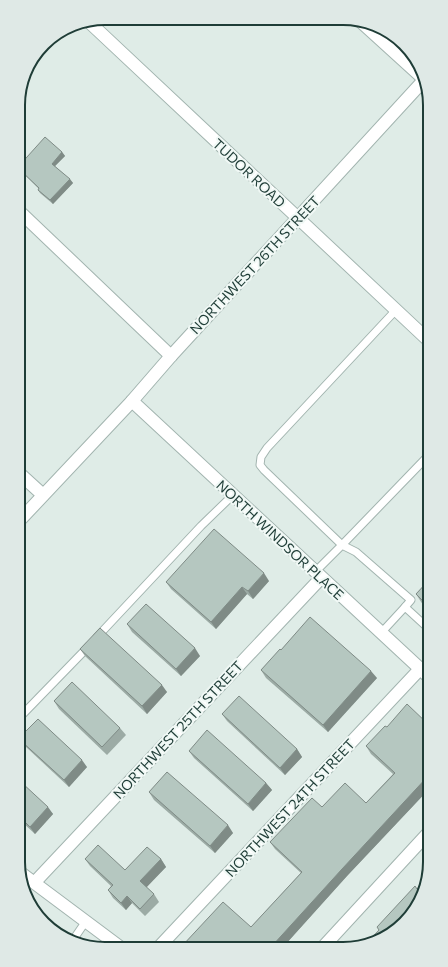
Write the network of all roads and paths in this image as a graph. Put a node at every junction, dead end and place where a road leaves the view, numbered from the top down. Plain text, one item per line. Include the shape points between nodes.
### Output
1 (93, 26) edge
2 (370, 30) edge
3 (416, 72) edge
4 (420, 85) edge
5 (25, 217) edge
6 (298, 219) junction
7 (396, 310) junction
8 (423, 335) edge
9 (171, 356) junction
10 (132, 401) junction
11 (423, 461) edge
12 (25, 479) edge
13 (43, 495) junction
14 (232, 495) junction
15 (25, 515) edge
16 (342, 545) junction
17 (318, 575) junction
18 (405, 607) junction
19 (423, 624) edge
20 (381, 633) junction
21 (423, 671) edge
22 (423, 675) edge
23 (25, 712) edge
24 (423, 838) edge
25 (27, 877) edge
26 (35, 882) junction
27 (86, 922) junction
28 (75, 937) edge
29 (113, 942) edge
30 (164, 942) edge
31 (328, 942) edge

1 - 6 street, TUDOR ROAD
2 - 3 street
4 - 6 street, NORTHWEST 26TH STREET
5 - 9 street
6 - 7 street, TUDOR ROAD
6 - 9 street, NORTHWEST 26TH STREET
7 - 8 street, TUDOR ROAD
7 - 16 lane via 266,448 261,457 260,465 264,470
9 - 10 street, NORTHWEST 26TH STREET
10 - 13 street, NORTHWEST 26TH STREET
10 - 14 street, NORTH WINDSOR PLACE
11 - 16 lane
12 - 13 street
13 - 15 street, NORTHWEST 26TH STREET
14 - 17 street, NORTH WINDSOR PLACE
14 - 23 lane
16 - 17 lane
16 - 18 lane via 356,552 414,598
17 - 20 street, NORTH WINDSOR PLACE
17 - 26 street, NORTHWEST 25TH STREET
18 - 19 lane
18 - 20 lane
20 - 21 street, NORTH WINDSOR PLACE
22 - 30 street, NORTHWEST 24TH STREET
24 - 31 street
25 - 26 street
26 - 27 street
27 - 28 lane
27 - 29 street

